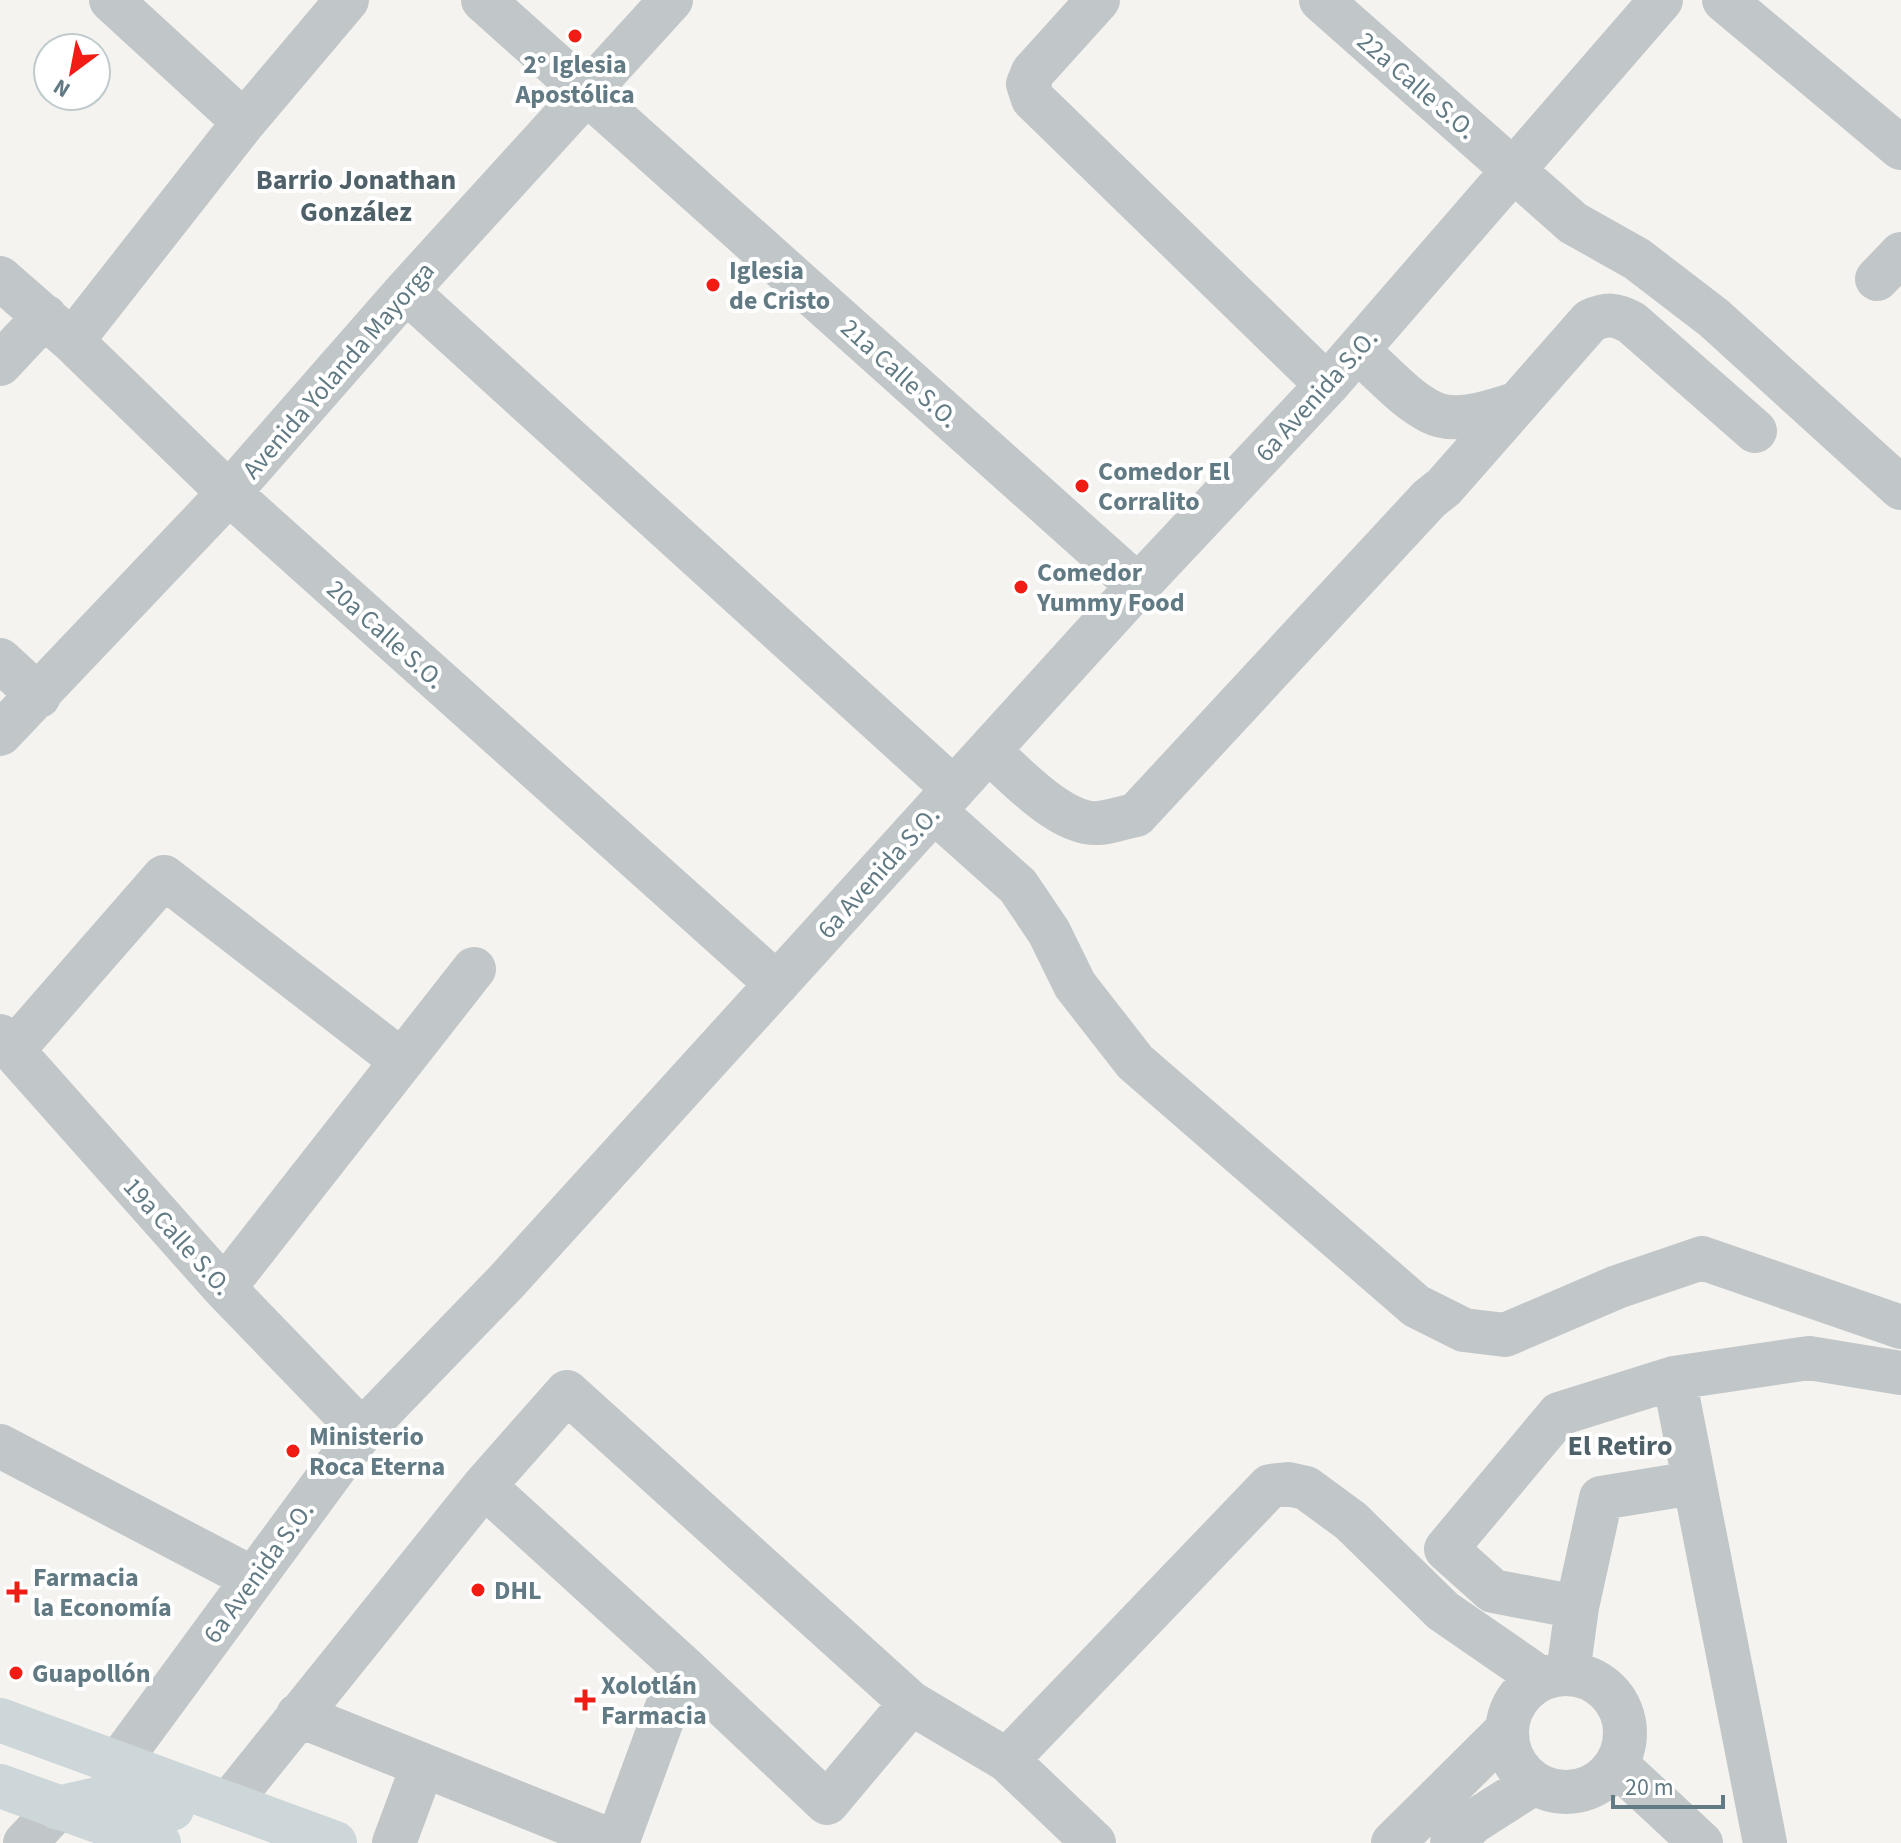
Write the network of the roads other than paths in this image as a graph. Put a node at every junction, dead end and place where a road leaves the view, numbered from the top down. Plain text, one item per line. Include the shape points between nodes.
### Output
1 (111, 0) edge
2 (347, 0) edge
3 (483, 0) edge
4 (671, 0) edge
5 (1098, 0) edge
6 (1321, 0) edge
7 (1661, 0) edge
8 (1724, 0) edge
9 (587, 93) junction
10 (244, 122) junction
11 (1901, 148) edge
12 (1512, 169) junction
13 (0, 278) edge
14 (406, 291) junction
15 (58, 328) junction
16 (1357, 351) junction
17 (0, 364) edge
18 (1327, 385) junction
19 (1518, 403) junction
20 (1432, 413) junction
21 (1755, 431) dead end
22 (1444, 487) junction
23 (1901, 488) edge
24 (229, 493) junction
25 (1138, 586) junction
26 (0, 660) edge
27 (39, 696) junction
28 (0, 734) edge
29 (989, 751) junction
30 (944, 800) junction
31 (474, 969) dead end
32 (777, 984) junction
33 (7, 1043) edge
34 (402, 1061) junction
35 (224, 1288) junction
36 (1901, 1327) edge
37 (1901, 1373) edge
38 (1674, 1378) junction
39 (362, 1431) junction
40 (0, 1446) edge
41 (1693, 1483) junction
42 (484, 1486) junction
43 (252, 1578) junction
44 (1577, 1607) junction
45 (682, 1666) junction
46 (1552, 1677) junction
47 (911, 1703) junction
48 (298, 1715) junction
49 (0, 1720) edge
50 (1506, 1731) junction
51 (1007, 1760) junction
52 (0, 1761) edge
53 (118, 1763) junction
54 (423, 1765) junction
55 (1617, 1765) junction
56 (1534, 1783) junction
57 (0, 1786) edge
58 (229, 1803) junction
59 (58, 1808) junction
60 (25, 1843) edge
61 (159, 1843) edge
62 (273, 1843) edge
63 (293, 1843) edge
64 (335, 1843) edge
65 (394, 1843) edge
66 (1094, 1843) edge
67 (1393, 1843) edge
68 (1452, 1843) edge
69 (1701, 1843) edge
70 (1765, 1843) edge

1 - 10 street
2 - 10 street
3 - 9 street, 21a Calle S.O.
4 - 9 street, Avenida Yolanda Mayorga
5 - 18 street via 1033,72 1028,84 1033,99
6 - 12 street, 22a Calle S.O.
7 - 12 street, 6a Avenida S.O.
8 - 11 street
9 - 14 street, Avenida Yolanda Mayorga
9 - 25 street, 21a Calle S.O.
10 - 15 street
12 - 16 street, 6a Avenida S.O.
12 - 23 street, 22a Calle S.O. via 1573,223 1637,259 1714,318
13 - 15 street, 20a Calle S.O.
14 - 24 street, Avenida Yolanda Mayorga
14 - 30 street
15 - 17 street
15 - 24 street, 20a Calle S.O.
16 - 18 street, 6a Avenida S.O.
16 - 20 street
18 - 25 street, 6a Avenida S.O.
19 - 20 street via 1485,414
19 - 21 street via 1590,321 1606,314 1632,323
19 - 22 street
20 - 22 street via 1443,437
22 - 29 street via 1136,815 1097,823 1072,819
24 - 27 street, Avenida Yolanda Mayorga
24 - 32 street, 20a Calle S.O.
25 - 29 street, 6a Avenida S.O.
26 - 27 street
27 - 28 street, Avenida Yolanda Mayorga
29 - 30 street, 6a Avenida S.O.
30 - 32 street, 6a Avenida S.O.
30 - 36 street via 1018,886 1075,985 1135,1062 1416,1306 1464,1330 1505,1335 1702,1258
31 - 34 street
32 - 39 street, 6a Avenida S.O. via 506,1282
33 - 34 street via 164,877
33 - 35 street, 19a Calle S.O.
34 - 35 street
35 - 39 street, 19a Calle S.O.
37 - 38 street via 1809,1358
38 - 41 street
38 - 44 street via 1559,1414 1446,1549 1493,1591
39 - 43 street, 6a Avenida S.O.
40 - 43 street
41 - 44 street via 1601,1498
41 - 70 street
42 - 45 street
42 - 47 street via 567,1392
42 - 48 street
43 - 53 street, 6a Avenida S.O.
44 - 46 street
45 - 47 street via 827,1803
45 - 54 street via 617,1843
46 - 50 street via 1515,1701
46 - 51 street via 1530,1671 1443,1611 1351,1521 1306,1488 1270,1486
46 - 55 street via 1597,1682 1618,1705 1626,1736
47 - 51 street
48 - 54 street
48 - 58 street
49 - 53 main road
50 - 56 street via 1513,1761
50 - 67 street
51 - 66 street
52 - 53 main road via 77,1781 106,1774
53 - 58 main road
54 - 65 street
55 - 56 street via 1594,1786 1564,1793
55 - 69 street
56 - 68 street via 1473,1822
57 - 59 main road
58 - 63 main road
58 - 64 main road
59 - 60 street
59 - 61 main road
59 - 62 main road via 123,1793

